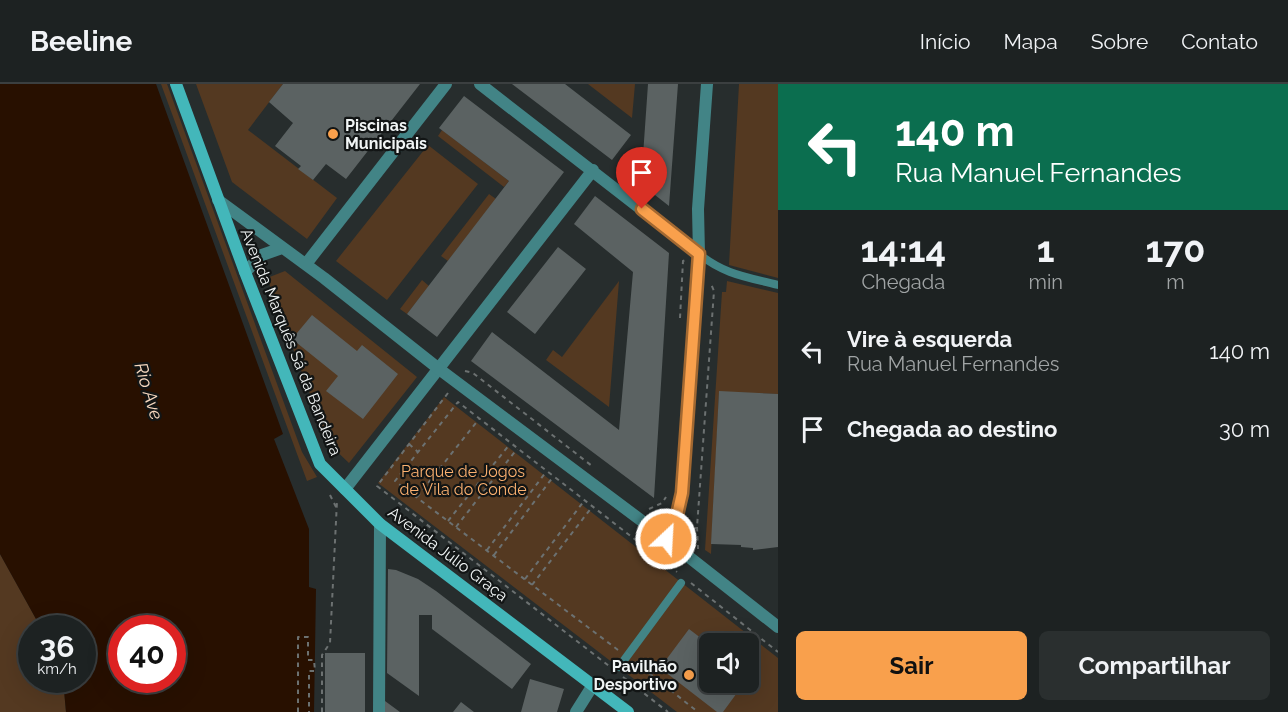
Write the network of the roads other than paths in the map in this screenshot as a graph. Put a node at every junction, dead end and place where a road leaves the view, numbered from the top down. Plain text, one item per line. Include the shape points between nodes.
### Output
1 (176, 84) edge
2 (446, 84) edge
3 (480, 84) edge
4 (707, 84) edge
5 (593, 170) junction
6 (218, 200) junction
7 (282, 248) junction
8 (699, 254) junction
9 (306, 264) junction
10 (244, 272) junction
11 (778, 285) edge
12 (439, 369) junction
13 (341, 486) junction
14 (380, 524) junction
15 (666, 539) junction
16 (681, 583) dead end
17 (778, 627) edge
18 (619, 667) dead end
19 (593, 685) junction
20 (379, 712) edge
21 (576, 712) edge
22 (628, 712) edge

1 - 6 main road, Avenida Marquês Sá da Bandeira
2 - 9 street
3 - 5 street
4 - 8 street via 698,209
5 - 8 street
5 - 12 street
6 - 7 street
6 - 10 main road, Avenida Marquês Sá da Bandeira
7 - 9 street
7 - 10 street via 262,255
8 - 11 lane via 728,273
8 - 15 street via 682,493 674,528
9 - 12 street
10 - 13 main road, Avenida Marquês Sá da Bandeira via 314,453
12 - 13 street
12 - 15 street
13 - 14 main road, Avenida Júlio Graça
14 - 19 main road, Avenida Júlio Graça
14 - 20 street
15 - 17 street
16 - 18 lane
19 - 21 street
19 - 22 main road, Avenida Júlio Graça

